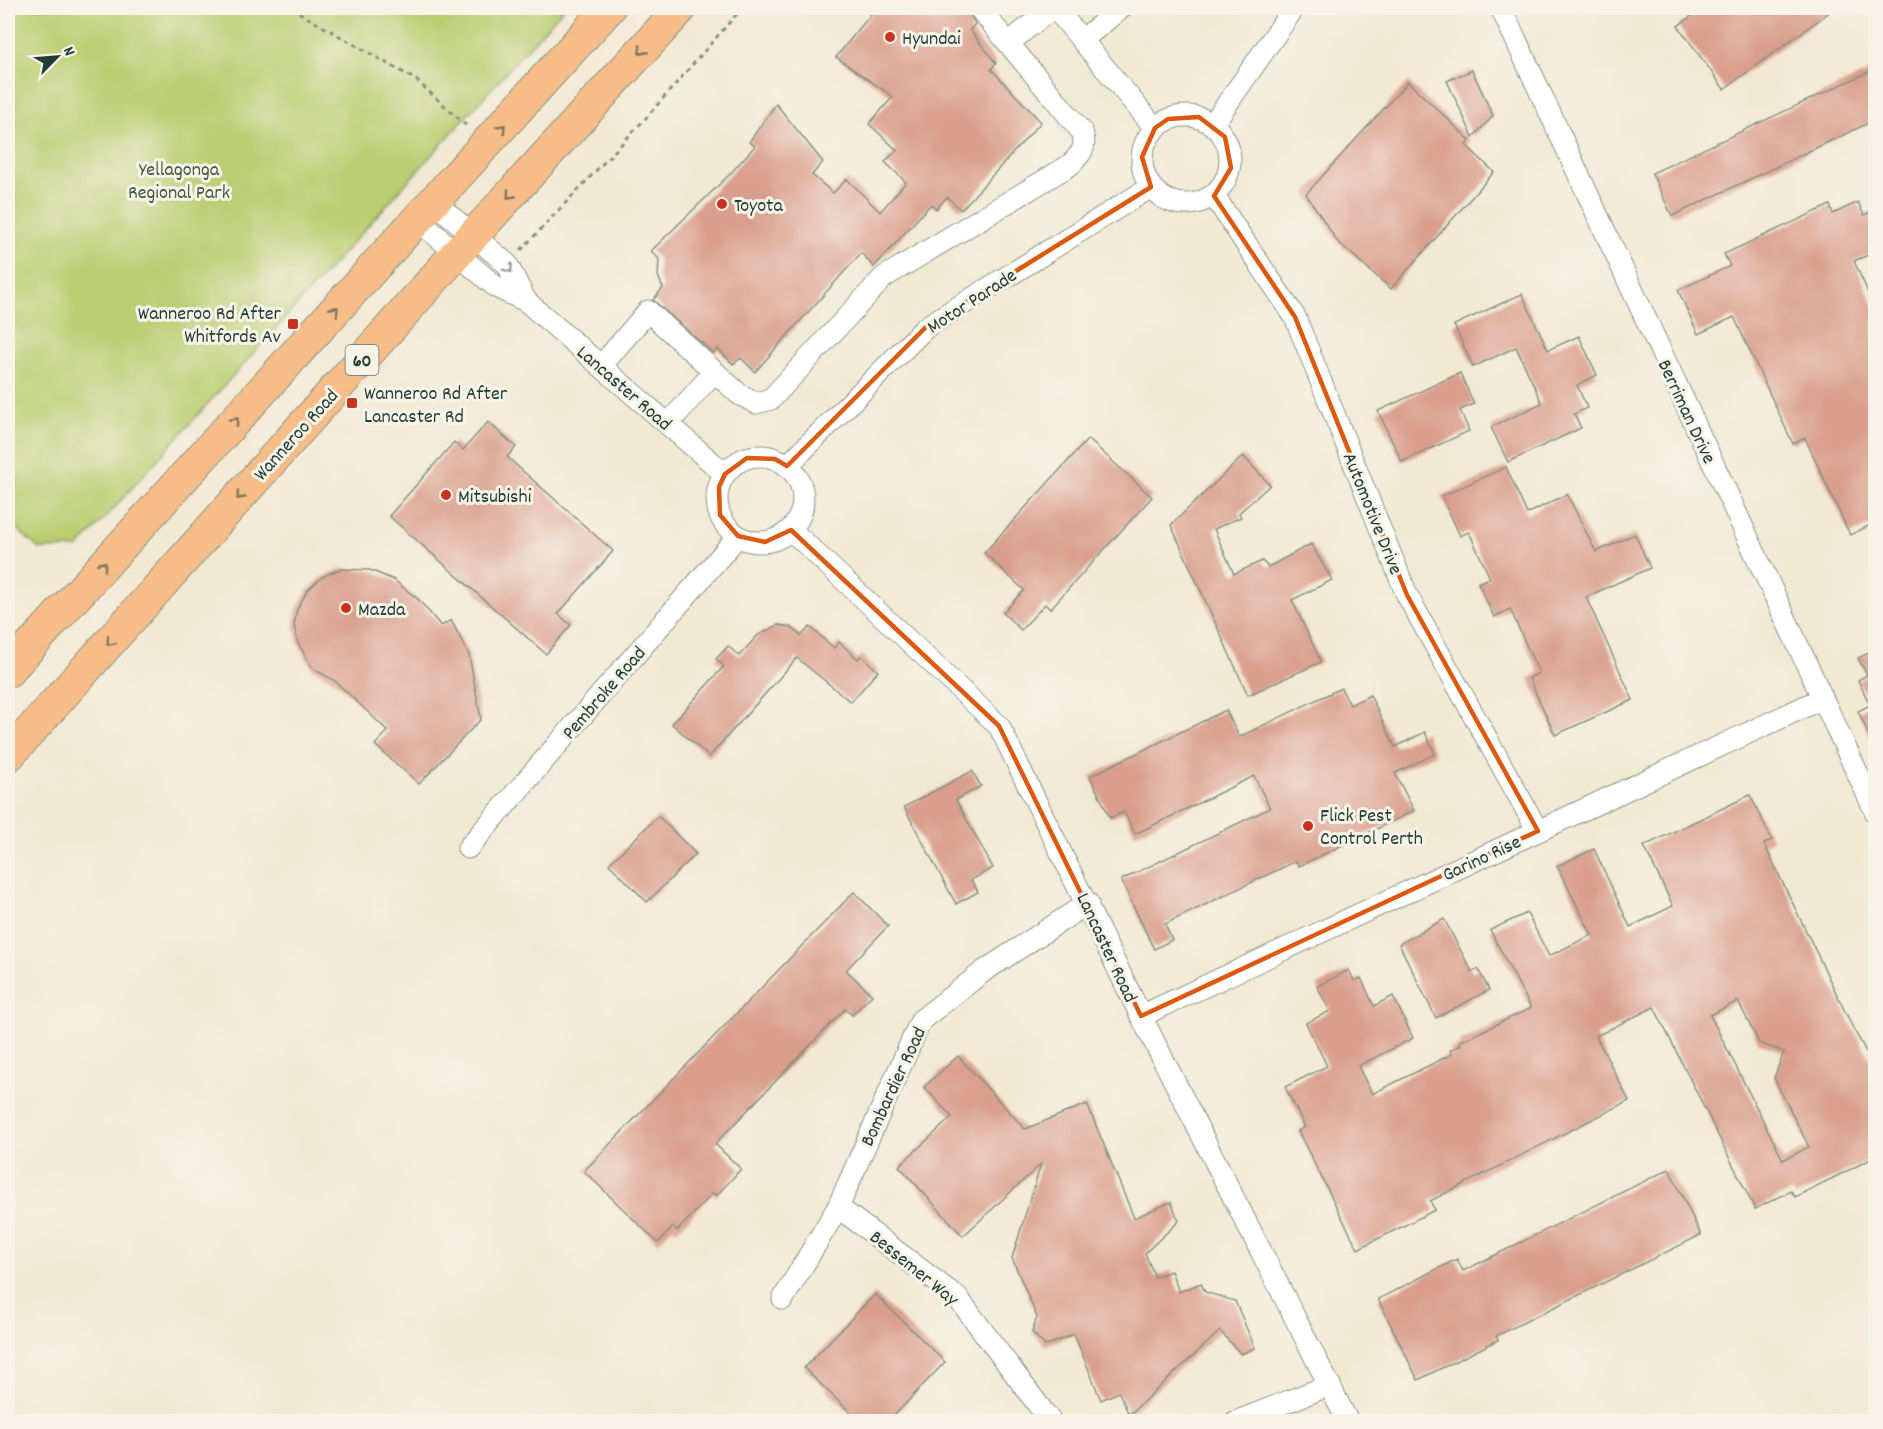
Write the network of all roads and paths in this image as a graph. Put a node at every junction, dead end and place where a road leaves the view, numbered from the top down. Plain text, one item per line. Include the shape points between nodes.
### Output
1 (291, 8) edge
2 (609, 8) edge
3 (681, 8) edge
4 (742, 8) edge
5 (979, 8) edge
6 (1053, 8) edge
7 (1121, 8) edge
8 (1294, 8) edge
9 (1501, 8) edge
10 (1082, 40) junction
11 (1010, 42) junction
12 (1214, 124) junction
13 (1155, 128) junction
14 (487, 144) junction
15 (1151, 187) junction
16 (1214, 196) junction
17 (426, 211) junction
18 (465, 245) junction
19 (507, 264) junction
20 (526, 301) junction
21 (601, 366) junction
22 (713, 373) junction
23 (668, 424) junction
24 (787, 466) junction
25 (725, 474) junction
26 (791, 530) junction
27 (738, 536) junction
28 (8, 671) edge
29 (1821, 699) junction
30 (8, 756) edge
31 (1875, 813) edge
32 (1538, 831) junction
33 (468, 848) dead end
34 (1088, 903) junction
35 (1141, 1016) junction
36 (837, 1207) junction
37 (783, 1299) dead end
38 (1330, 1385) junction
39 (1051, 1422) edge
40 (1234, 1422) edge
41 (1348, 1422) edge

1 - 14 path via 416,81
14 -> 2 highway
3 -> 18 highway, Wanneroo Road / 60
4 - 19 path via 645,119
5 - 11 street
6 - 10 street
6 - 11 street
7 - 10 street
8 - 12 street
9 - 29 street, Berriman Drive
10 - 13 street
11 - 22 street via 1082,132 1086,143 1083,152 1070,165 884,277 771,399 756,403
12 - 13 street via 1184,115
12 - 16 street via 1225,137 1231,168 1225,184
13 - 15 street via 1142,157
14 - 17 highway
15 - 16 street via 1164,199 1180,205 1198,204
15 - 24 street, Motor Parade via 926,327
16 - 32 street, Automotive Drive via 1295,317 1407,595
17 - 18 street, Lancaster Road
28 -> 17 highway
18 - 19 street, Lancaster Road
18 - 20 street, Lancaster Road via 496,286
18 -> 30 highway, Wanneroo Road / 60
19 -> 20 street, Lancaster Road
20 - 21 street, Lancaster Road
21 - 22 street via 648,311
21 - 23 street, Lancaster Road
22 - 23 street
23 - 25 street, Lancaster Road
24 - 25 street via 768,458 747,458
24 - 26 street via 796,476 802,497 799,518
25 - 27 street via 717,501 727,527
26 - 27 street via 765,542 751,542
26 - 34 street, Lancaster Road via 999,726
27 - 33 street, Pembroke Road
29 - 31 street, Berriman Drive
29 - 32 street, Garino Rise
32 - 35 street, Garino Rise
34 - 35 street, Lancaster Road
34 - 36 street, Bombardier Road via 984,971 921,1020
35 - 38 street, Lancaster Road
36 - 37 street, Bombardier Road
36 - 39 street, Bessemer Way via 958,1298
38 - 40 street
38 - 41 street, Lancaster Road

